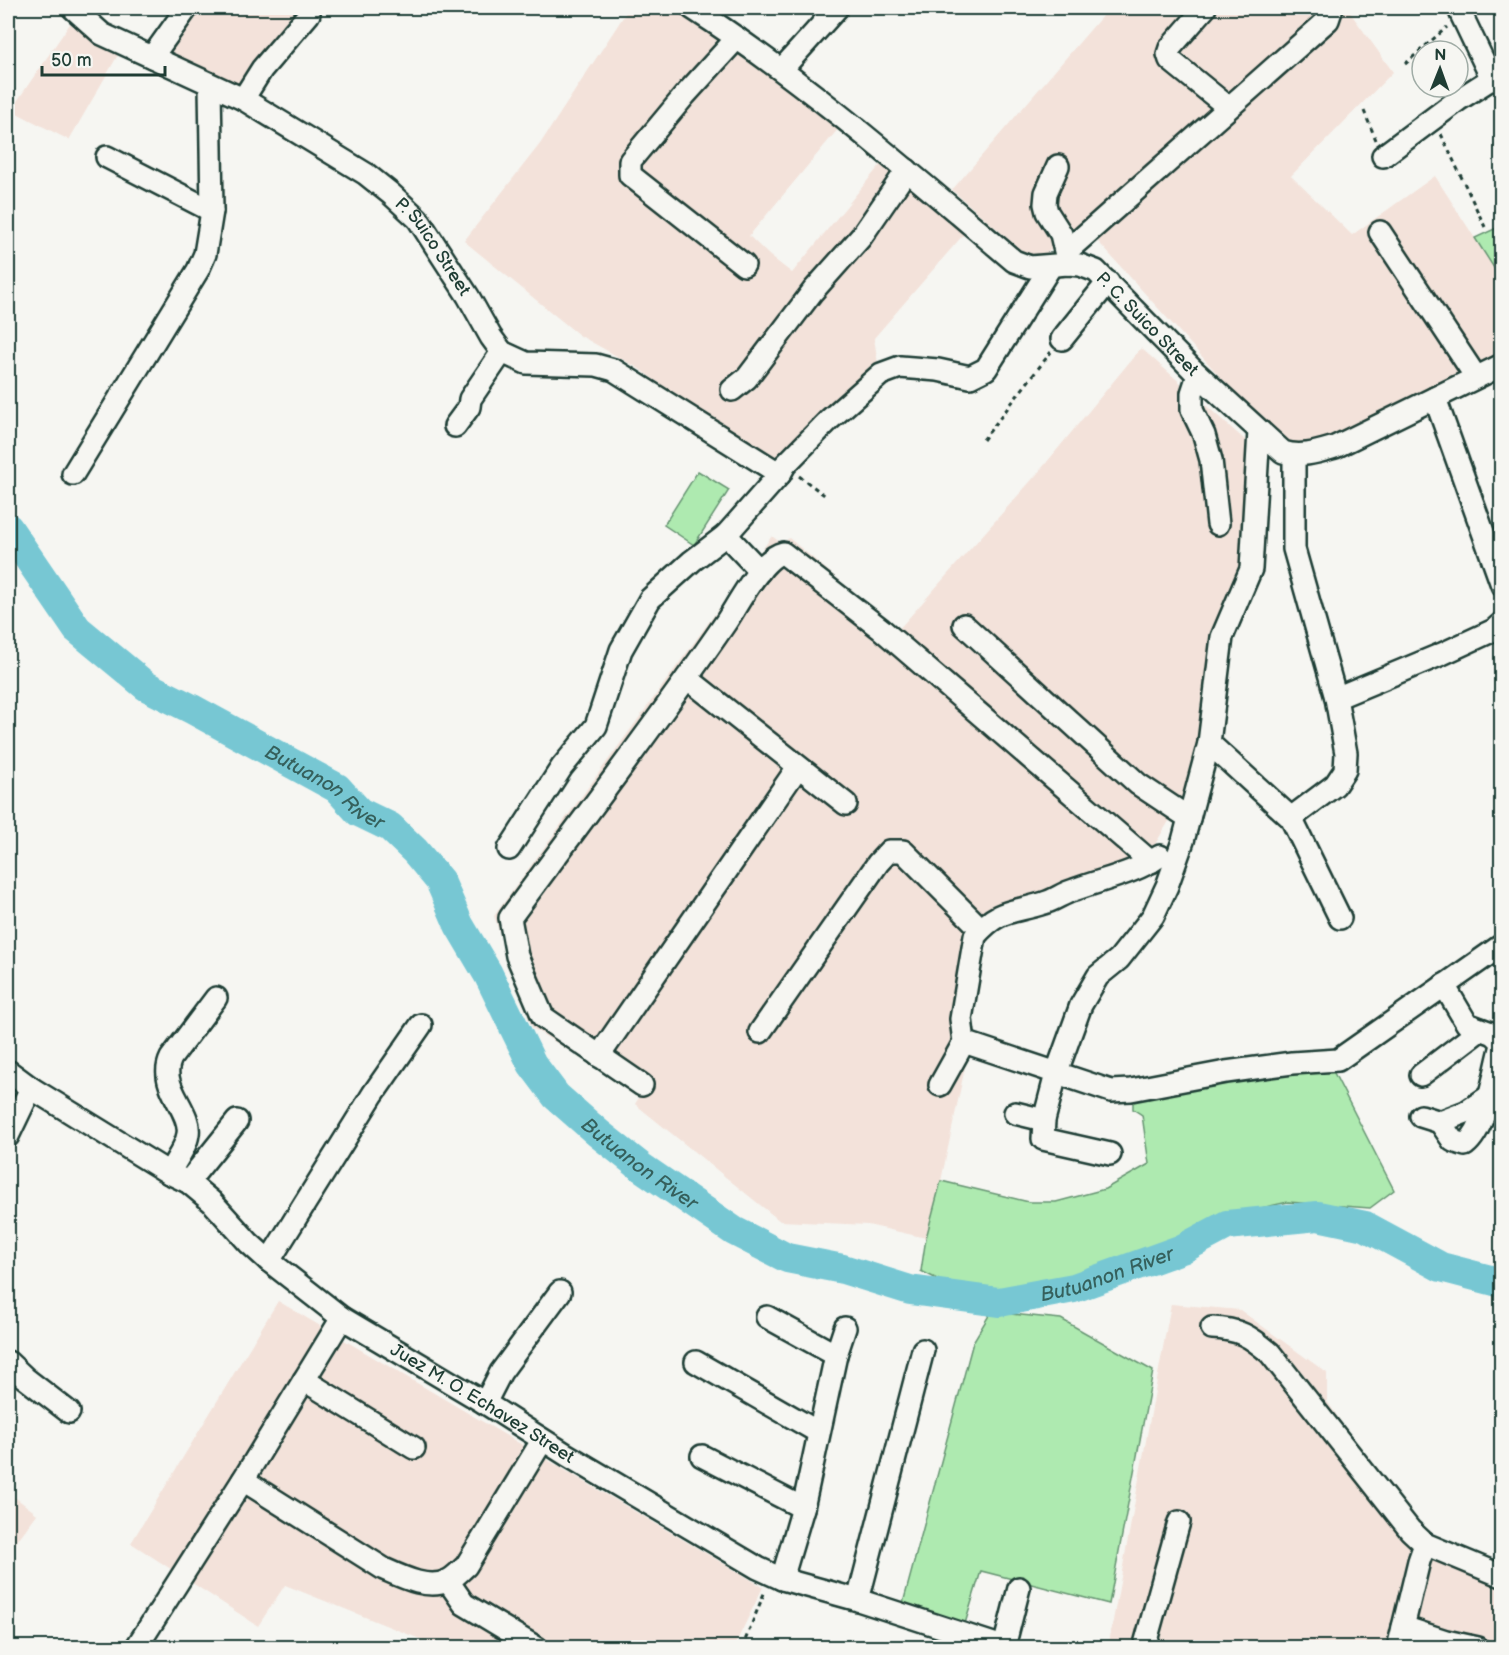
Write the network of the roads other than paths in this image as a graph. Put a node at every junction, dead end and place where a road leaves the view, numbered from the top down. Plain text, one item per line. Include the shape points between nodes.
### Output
1 (187, 8) edge
2 (837, 8) edge
3 (1205, 8) edge
4 (1330, 8) edge
5 (78, 10) edge
6 (700, 10) edge
7 (309, 14) dead end
8 (1461, 14) road end
9 (736, 38) junction
10 (152, 57) junction
11 (782, 69) junction
12 (1497, 75) edge
13 (210, 85) junction
14 (243, 99) junction
15 (1228, 107) junction
16 (1383, 156) road end
17 (107, 158) dead end
18 (1058, 166) dead end
19 (907, 170) junction
20 (212, 211) junction
21 (1380, 232) dead end
22 (1062, 261) junction
23 (744, 265) dead end
24 (1108, 282) junction
25 (1062, 339) road end
26 (502, 352) junction
27 (1502, 365) edge
28 (1198, 375) junction
29 (1476, 377) junction
30 (732, 390) dead end
31 (1435, 398) junction
32 (454, 426) dead end
33 (1259, 430) junction
34 (1294, 455) junction
35 (782, 469) junction
36 (73, 474) dead end
37 (1218, 524) dead end
38 (726, 536) junction
39 (760, 571) junction
40 (1502, 585) edge
41 (1502, 622) edge
42 (964, 625) dead end
43 (687, 678) junction
44 (1336, 698) junction
45 (1209, 742) junction
46 (798, 767) junction
47 (846, 804) dead end
48 (1189, 818) junction
49 (1291, 818) junction
50 (1182, 841) junction
51 (509, 849) dead end
52 (1151, 862) junction
53 (1340, 918) dead end
54 (981, 929) junction
55 (1502, 945) edge
56 (1444, 985) junction
57 (216, 998) dead end
58 (421, 1025) dead end
59 (1480, 1029) junction
60 (760, 1032) dead end
61 (964, 1042) junction
62 (1502, 1043) edge
63 (599, 1056) junction
64 (1056, 1074) junction
65 (1421, 1075) dead end
66 (20, 1080) edge
67 (642, 1085) dead end
68 (940, 1085) dead end
69 (1488, 1097) junction
70 (1015, 1113) dead end
71 (8, 1115) edge
72 (1044, 1120) junction
73 (237, 1121) dead end
74 (8, 1136) edge
75 (1110, 1154) dead end
76 (168, 1173) junction
77 (188, 1182) junction
78 (269, 1261) junction
79 (560, 1292) dead end
80 (767, 1317) dead end
81 (342, 1318) junction
82 (845, 1328) dead end
83 (1212, 1328) dead end
84 (923, 1350) dead end
85 (836, 1355) junction
86 (8, 1362) edge
87 (696, 1362) dead end
88 (304, 1380) junction
89 (485, 1403) junction
90 (69, 1412) dead end
91 (818, 1432) junction
92 (542, 1441) junction
93 (414, 1448) dead end
94 (702, 1456) dead end
95 (243, 1480) junction
96 (803, 1508) junction
97 (1179, 1522) dead end
98 (1425, 1544) junction
99 (1502, 1576) edge
100 (777, 1577) junction
101 (448, 1581) junction
102 (1019, 1588) dead end
103 (858, 1600) junction
104 (1400, 1637) edge
105 (1445, 1644) edge
106 (136, 1647) edge
107 (537, 1647) edge
108 (1005, 1647) edge
109 (1144, 1647) edge
110 (1478, 1647) edge

1 - 10 street
2 - 11 street
3 - 15 street via 1168,54 1170,60
4 - 15 street via 1328,20
5 - 10 street, P. Suico Street via 102,34
6 - 9 street, P. C. Suico Street
7 - 14 street via 262,69
8 - 12 street
9 - 11 street, P. C. Suico Street
9 - 23 street via 630,161 630,175
10 - 13 street, P. Suico Street
11 - 19 street, P. C. Suico Street
12 - 16 street
13 - 14 street, P. Suico Street
13 - 20 street
14 - 26 street, P. Suico Street via 366,174 418,219
15 - 22 street
17 - 20 street
18 - 22 street via 1045,204 1061,234
19 - 22 street, P. C. Suico Street via 1014,261 1030,267
19 - 30 street via 861,237 813,291 747,378
20 - 36 street via 205,254 198,270
21 - 29 street
22 - 24 street, P. C. Suico Street via 1096,271
22 - 35 street via 986,369 970,377 900,367 881,374
24 - 25 street
24 - 28 street, P. C. Suico Street
26 - 32 street
26 - 35 street via 526,363 614,370
27 - 29 street
28 - 33 street, P. C. Suico Street
28 - 37 street via 1192,410 1211,460
29 - 31 street
31 - 34 street via 1335,447
31 - 40 street
33 - 34 street, P. C. Suico Street via 1283,452
33 - 45 street via 1251,569 1222,638
34 - 44 street via 1294,549
35 - 38 street
38 - 39 street
38 - 51 street via 650,599 621,650 596,726 562,766
39 - 43 street
39 - 52 street via 773,556 783,553 881,628
41 - 44 street via 1494,630 1442,654
42 - 48 street via 1138,784
43 - 46 street
43 - 63 street via 510,918 517,956 543,1017
44 - 49 street via 1346,753 1345,770 1335,785
45 - 48 street
45 - 49 street
46 - 47 street
46 - 63 street
48 - 50 street
49 - 53 street
50 - 52 street
50 - 64 street via 1153,916 1119,959 1098,976 1081,1005
52 - 54 street via 1048,902 1005,912
54 - 60 street via 903,851 889,851
54 - 61 street via 975,936 961,1018
55 - 56 street
56 - 59 street via 1467,1024
56 - 64 street via 1338,1060 1226,1072 1111,1091
57 - 76 street via 166,1068 188,1133
58 - 78 street
59 - 62 street via 1494,1034
59 - 65 street
61 - 64 street
61 - 68 street
62 - 69 street
63 - 67 street
64 - 72 street
66 - 71 street
66 - 74 street
66 - 76 street, Juez M. O. Echavez Street
69 - 69 street via 1466,1112 1431,1119 1453,1141 1465,1145 1481,1126
70 - 72 street
72 - 75 street via 1043,1139
73 - 77 street
76 - 77 street, Juez M. O. Echavez Street
77 - 78 street, Juez M. O. Echavez Street
78 - 81 street, Juez M. O. Echavez Street
79 - 89 street via 501,1372
80 - 85 street
81 - 88 street
81 - 89 street, Juez M. O. Echavez Street
82 - 85 street
83 - 98 street via 1231,1329 1251,1337 1270,1353
84 - 103 street
85 - 91 street
86 - 90 street
87 - 91 street
88 - 93 street
88 - 95 street
89 - 92 street, Juez M. O. Echavez Street
91 - 96 street
92 - 100 street, Juez M. O. Echavez Street
92 - 101 street via 466,1566
94 - 96 street
95 - 101 street via 384,1569 408,1580 436,1584
95 - 106 street
96 - 100 street
97 - 109 street
98 - 99 street
98 - 104 street
100 - 103 street, Juez M. O. Echavez Street
101 - 107 street via 464,1604
102 - 108 street
103 - 108 street, Juez M. O. Echavez Street
104 - 105 street
105 - 110 street

